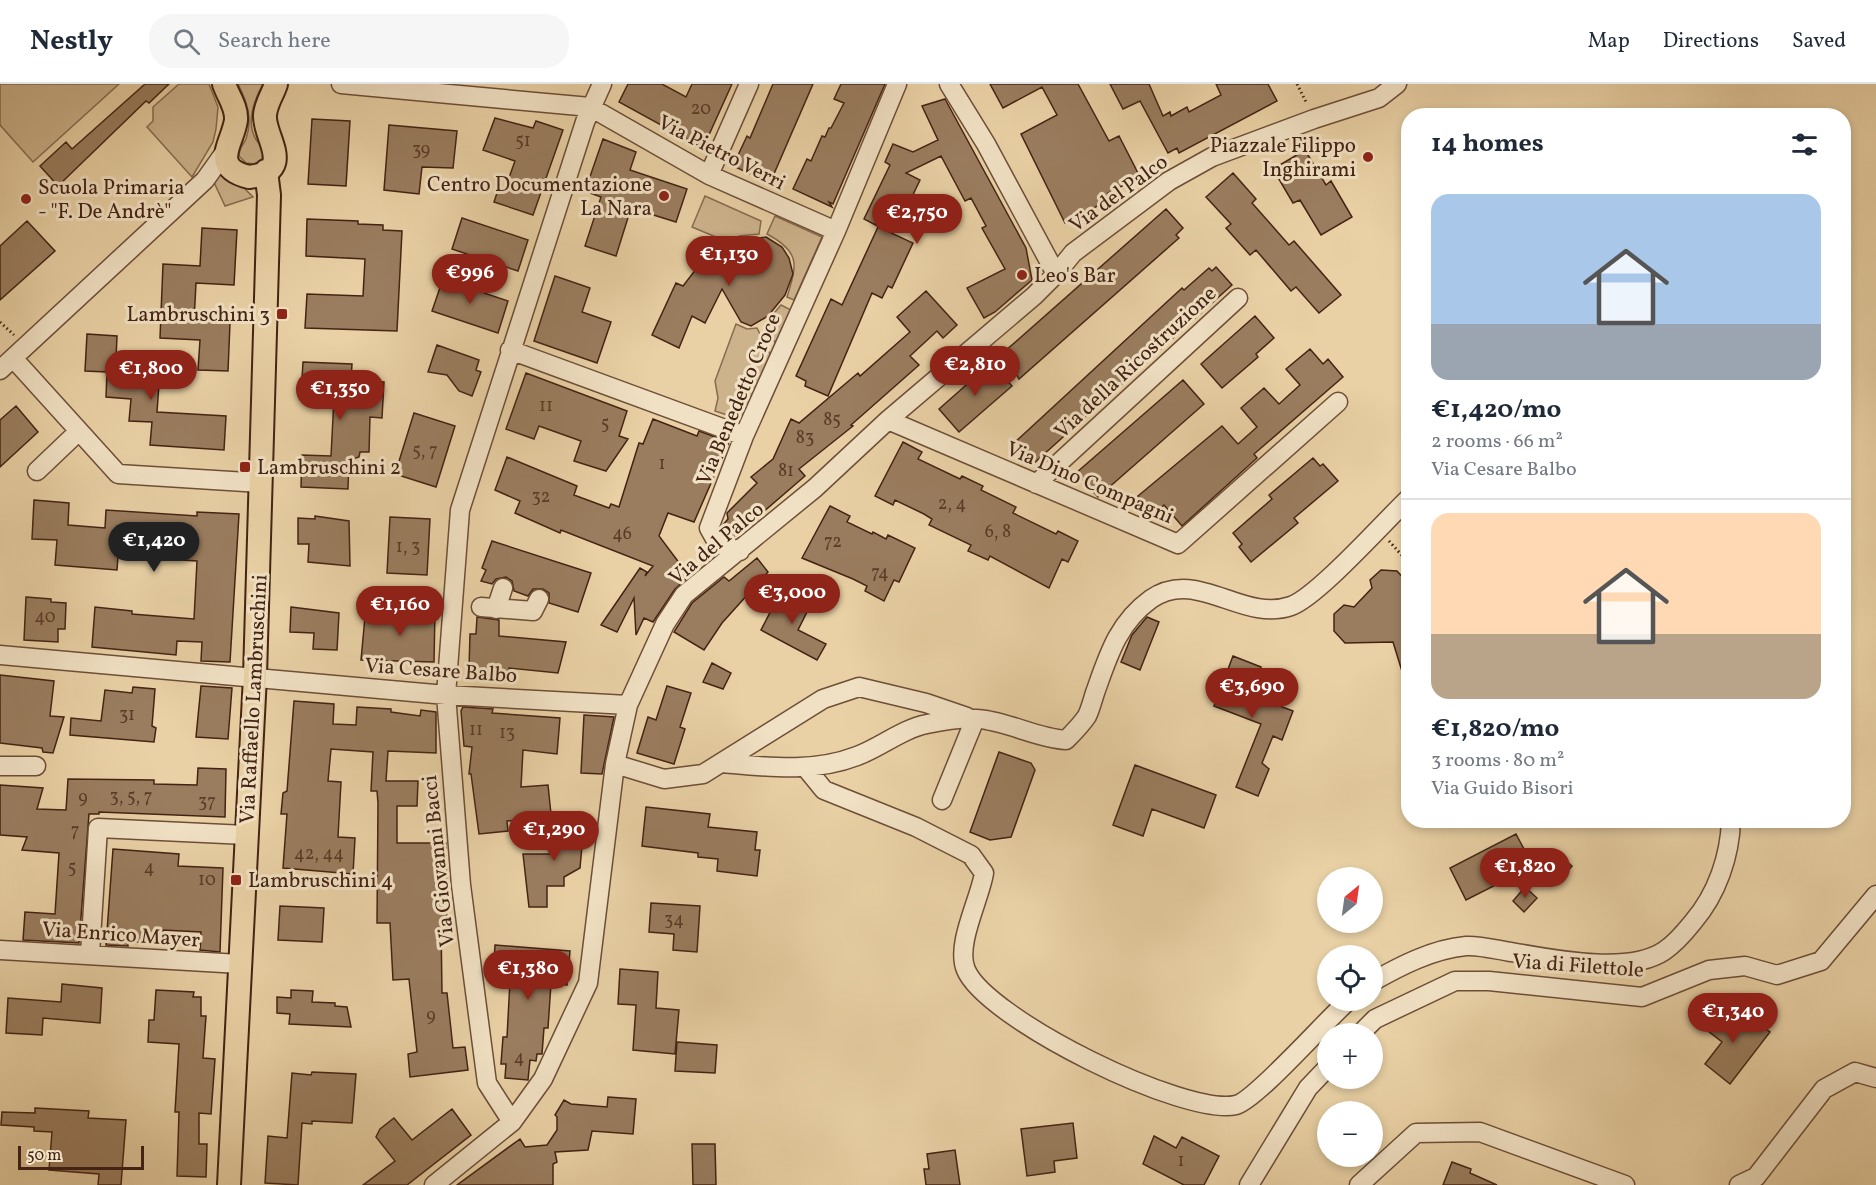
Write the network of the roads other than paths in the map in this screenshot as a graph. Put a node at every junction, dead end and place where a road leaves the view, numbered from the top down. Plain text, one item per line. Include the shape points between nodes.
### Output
1 (224, 84) edge
2 (276, 84) edge
3 (341, 84) edge
4 (602, 84) edge
5 (749, 84) edge
6 (897, 84) edge
7 (948, 84) edge
8 (1397, 84) edge
9 (590, 107) junction
10 (225, 152) junction
11 (258, 174) junction
12 (709, 175) junction
13 (836, 231) junction
14 (1056, 274) junction
15 (1238, 298) dead end
16 (510, 350) junction
17 (7, 364) edge
18 (1338, 402) dead end
19 (888, 420) junction
20 (79, 431) junction
21 (744, 436) junction
22 (37, 471) dead end
23 (262, 483) junction
24 (1036, 484) junction
25 (1401, 506) edge
26 (740, 551) junction
27 (503, 588) dead end
28 (539, 599) dead end
29 (0, 655) edge
30 (255, 676) junction
31 (446, 695) junction
32 (628, 705) junction
33 (975, 720) junction
34 (722, 763) junction
35 (615, 764) junction
36 (0, 766) edge
37 (36, 766) dead end
38 (806, 768) junction
39 (942, 800) dead end
40 (1731, 828) edge
41 (246, 835) junction
42 (1876, 895) edge
43 (0, 950) edge
44 (90, 954) junction
45 (240, 964) junction
46 (1383, 976) edge
47 (1336, 1011) edge
48 (1371, 1023) edge
49 (1876, 1078) edge
50 (1317, 1079) edge
51 (512, 1122) junction
52 (229, 1185) edge
53 (434, 1185) edge
54 (1249, 1185) edge
55 (1359, 1185) edge
56 (1625, 1185) edge
57 (1739, 1185) edge

1 - 10 main road via 236,113
2 - 11 main road via 265,114 266,129 276,150 274,161
3 - 9 street, Via Pietro Verri
4 - 9 street, Via Giovanni Bacci
5 - 12 street
6 - 13 street, Via Benedetto Croce
7 - 14 street via 986,144
8 - 14 street, Via del Palco via 1379,98 1212,157 1152,194 1073,253
9 - 12 street, Via Pietro Verri
9 - 16 street, Via Giovanni Bacci
10 - 11 main road via 231,168
10 - 17 street via 205,180
11 - 23 main road, Via Raffaello Lambruschini via 267,213
12 - 13 street, Via Pietro Verri
13 - 21 street, Via Benedetto Croce
14 - 19 street, Via del Palco
15 - 24 street, Via della Ricostruzione
16 - 21 street
16 - 31 street, Via Giovanni Bacci via 460,510
17 - 20 street
18 - 24 street, Via Dino Compagni via 1178,544
19 - 24 street, Via Dino Compagni
19 - 26 street, Via del Palco
20 - 22 street
20 - 23 street via 118,474
21 - 26 street, Via Benedetto Croce via 709,528 718,544
23 - 30 main road, Via Raffaello Lambruschini
25 - 33 street via 1293,606 1254,609 1194,588 1169,589 1152,598 1132,613 1113,644 1087,715 1066,740 1046,738 990,720
26 - 32 street, Via del Palco via 684,596 665,624
27 - 28 street via 489,608 533,611
29 - 30 street, Via Cesare Balbo
30 - 31 street, Via Cesare Balbo
30 - 41 main road, Via Raffaello Lambruschini
31 - 32 street, Via Cesare Balbo
31 - 51 street, Via Giovanni Bacci via 461,885 487,1083
32 - 35 street, Via del Palco
33 - 34 street via 859,687 823,699
33 - 38 street via 928,723 856,757
33 - 39 street
34 - 35 street via 703,774 664,779
34 - 38 street
35 - 51 street, Via del Palco via 588,984 543,1080
36 - 37 street
38 - 47 street via 824,790 916,827 971,855 984,873 967,932 965,969 978,988 1042,1035 1079,1056 1181,1099 1217,1107 1238,1105 1254,1095
40 - 46 street via 1731,842 1720,877 1701,913 1663,952 1639,960 1577,963 1467,946 1433,954
41 - 44 street via 98,828
41 - 45 main road, Via Raffaello Lambruschini
42 - 48 street, Via di Filettole via 1821,961 1777,975 1745,966 1709,970 1642,996 1455,981
43 - 44 street, Via Enrico Mayer
44 - 45 street, Via Enrico Mayer
45 - 52 main road, Via Raffaello Lambruschini
49 - 57 street via 1855,1072 1824,1089 1756,1177
50 - 54 street
51 - 53 street, Via del Palco
55 - 56 street via 1416,1133 1480,1132

